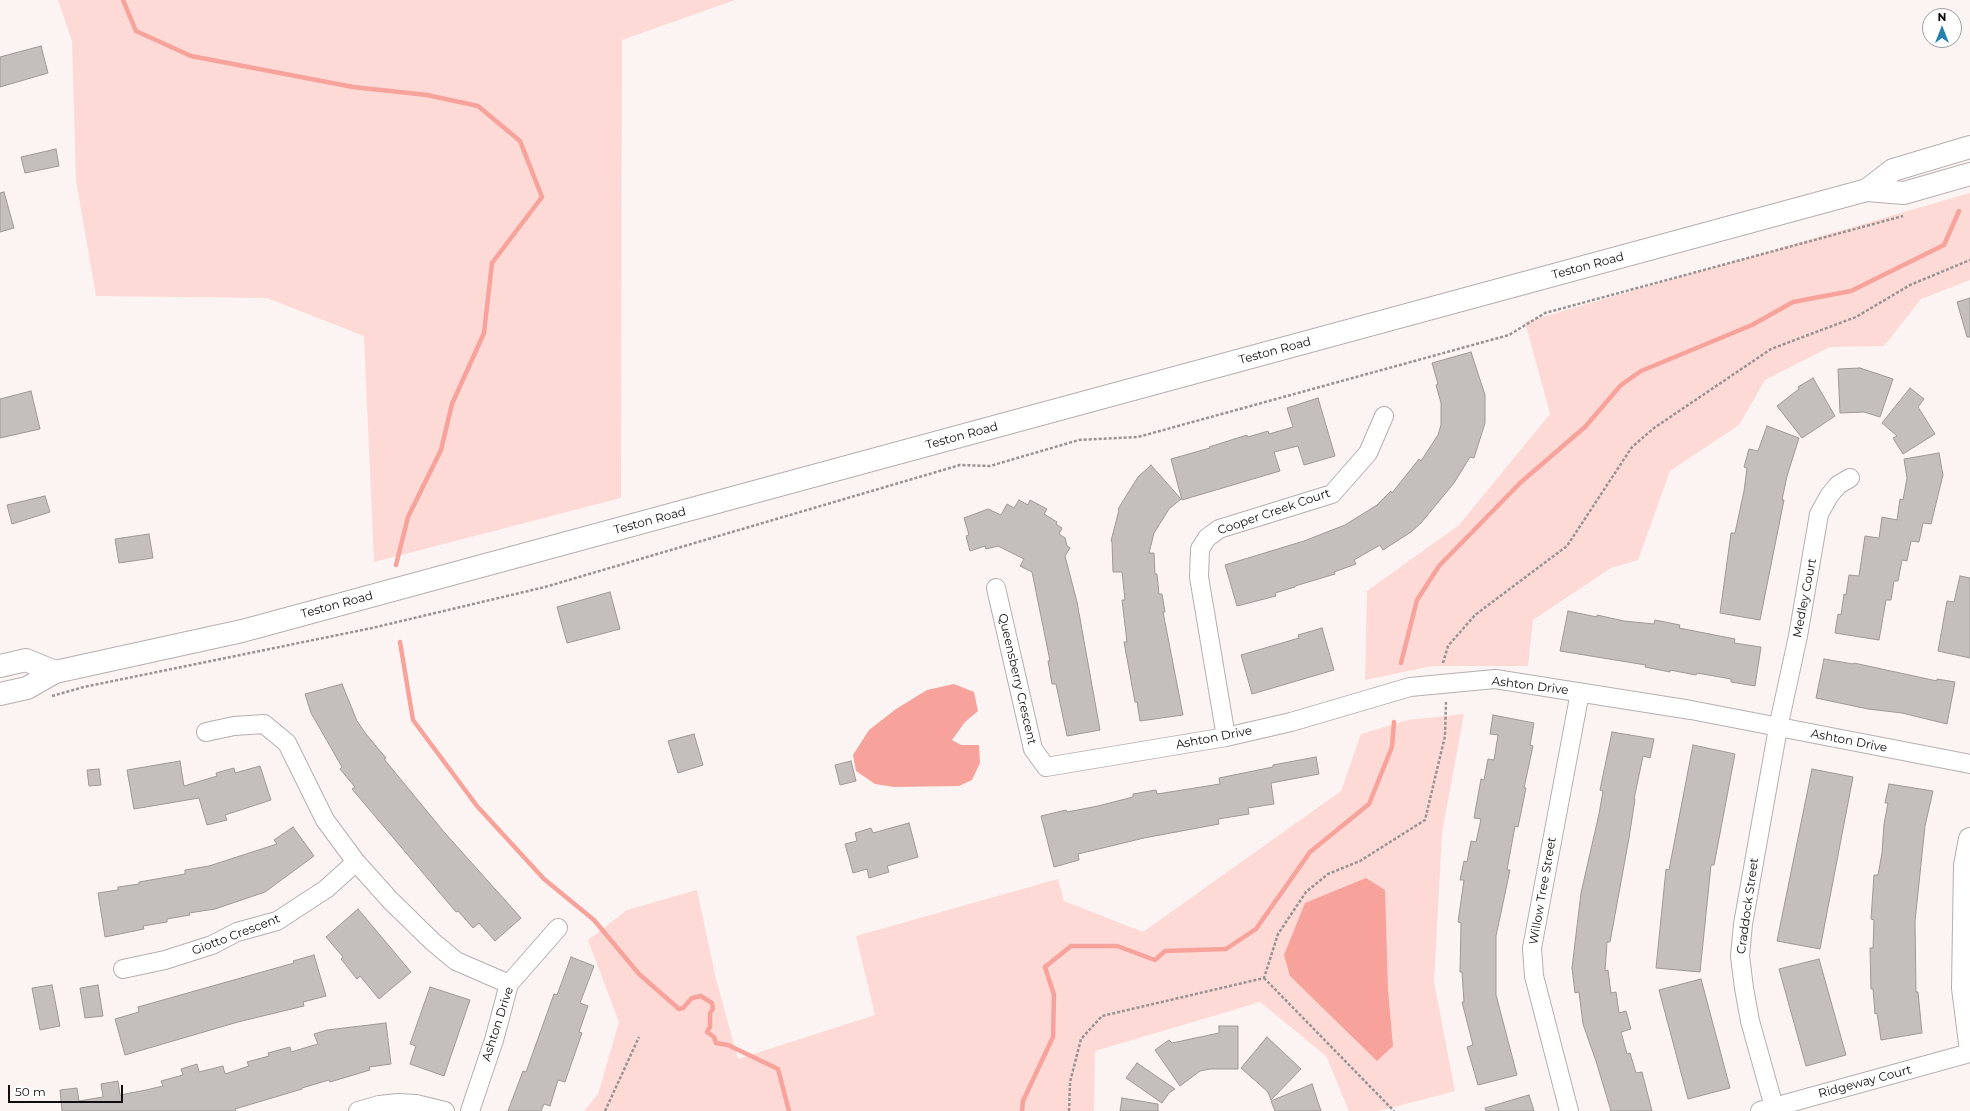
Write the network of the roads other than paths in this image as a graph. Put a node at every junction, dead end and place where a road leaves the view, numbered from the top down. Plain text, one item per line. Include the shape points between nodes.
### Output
1 (1970, 147) edge
2 (1970, 174) edge
3 (1867, 190) junction
4 (1384, 416) dead end
5 (1850, 478) dead end
6 (996, 588) dead end
7 (0, 666) edge
8 (55, 672) junction
9 (1580, 692) junction
10 (0, 694) edge
11 (1778, 728) junction
12 (206, 732) dead end
13 (1226, 737) junction
14 (1970, 764) edge
15 (1046, 767) joint
16 (1970, 839) edge
17 (356, 862) junction
18 (558, 928) dead end
19 (123, 969) dead end
20 (509, 984) junction
21 (1970, 1043) edge
22 (1970, 1053) edge
23 (1767, 1109) edge
24 (358, 1111) edge
25 (445, 1111) edge
26 (470, 1111) edge
27 (1570, 1111) edge

1 - 3 main road, Teston Road via 1893,170
2 - 3 main road, Teston Road via 1904,193
3 - 8 main road, Teston Road via 242,631
4 - 13 street, Cooper Creek Court via 1368,453 1332,494 1219,529 1207,538 1200,549 1199,577
5 - 11 street, Medley Court via 1838,484 1819,514 1798,636
6 - 15 street, Queensberry Crescent via 1033,749
7 - 8 main road via 26,660
8 - 10 main road, Teston Road via 27,688
9 - 11 street, Ashton Drive via 1691,710
9 - 13 street, Ashton Drive via 1495,679 1410,687 1291,722
9 - 27 street, Willow Tree Street via 1532,948 1534,976
11 - 14 street, Ashton Drive
11 - 23 street, Craddock Street via 1748,892 1740,956
12 - 17 street via 234,726 264,724 287,743 325,820
13 - 15 street, Ashton Drive
16 - 21 main road via 1965,865 1963,988
17 - 19 street, Giotto Crescent via 326,889 276,921 237,932 212,945 165,960
17 - 20 street via 395,905 456,961
18 - 20 street, Ashton Drive
20 - 26 street, Ashton Drive via 494,1040
22 - 23 street, Ridgeway Court
24 - 25 street via 398,1103 416,1104

